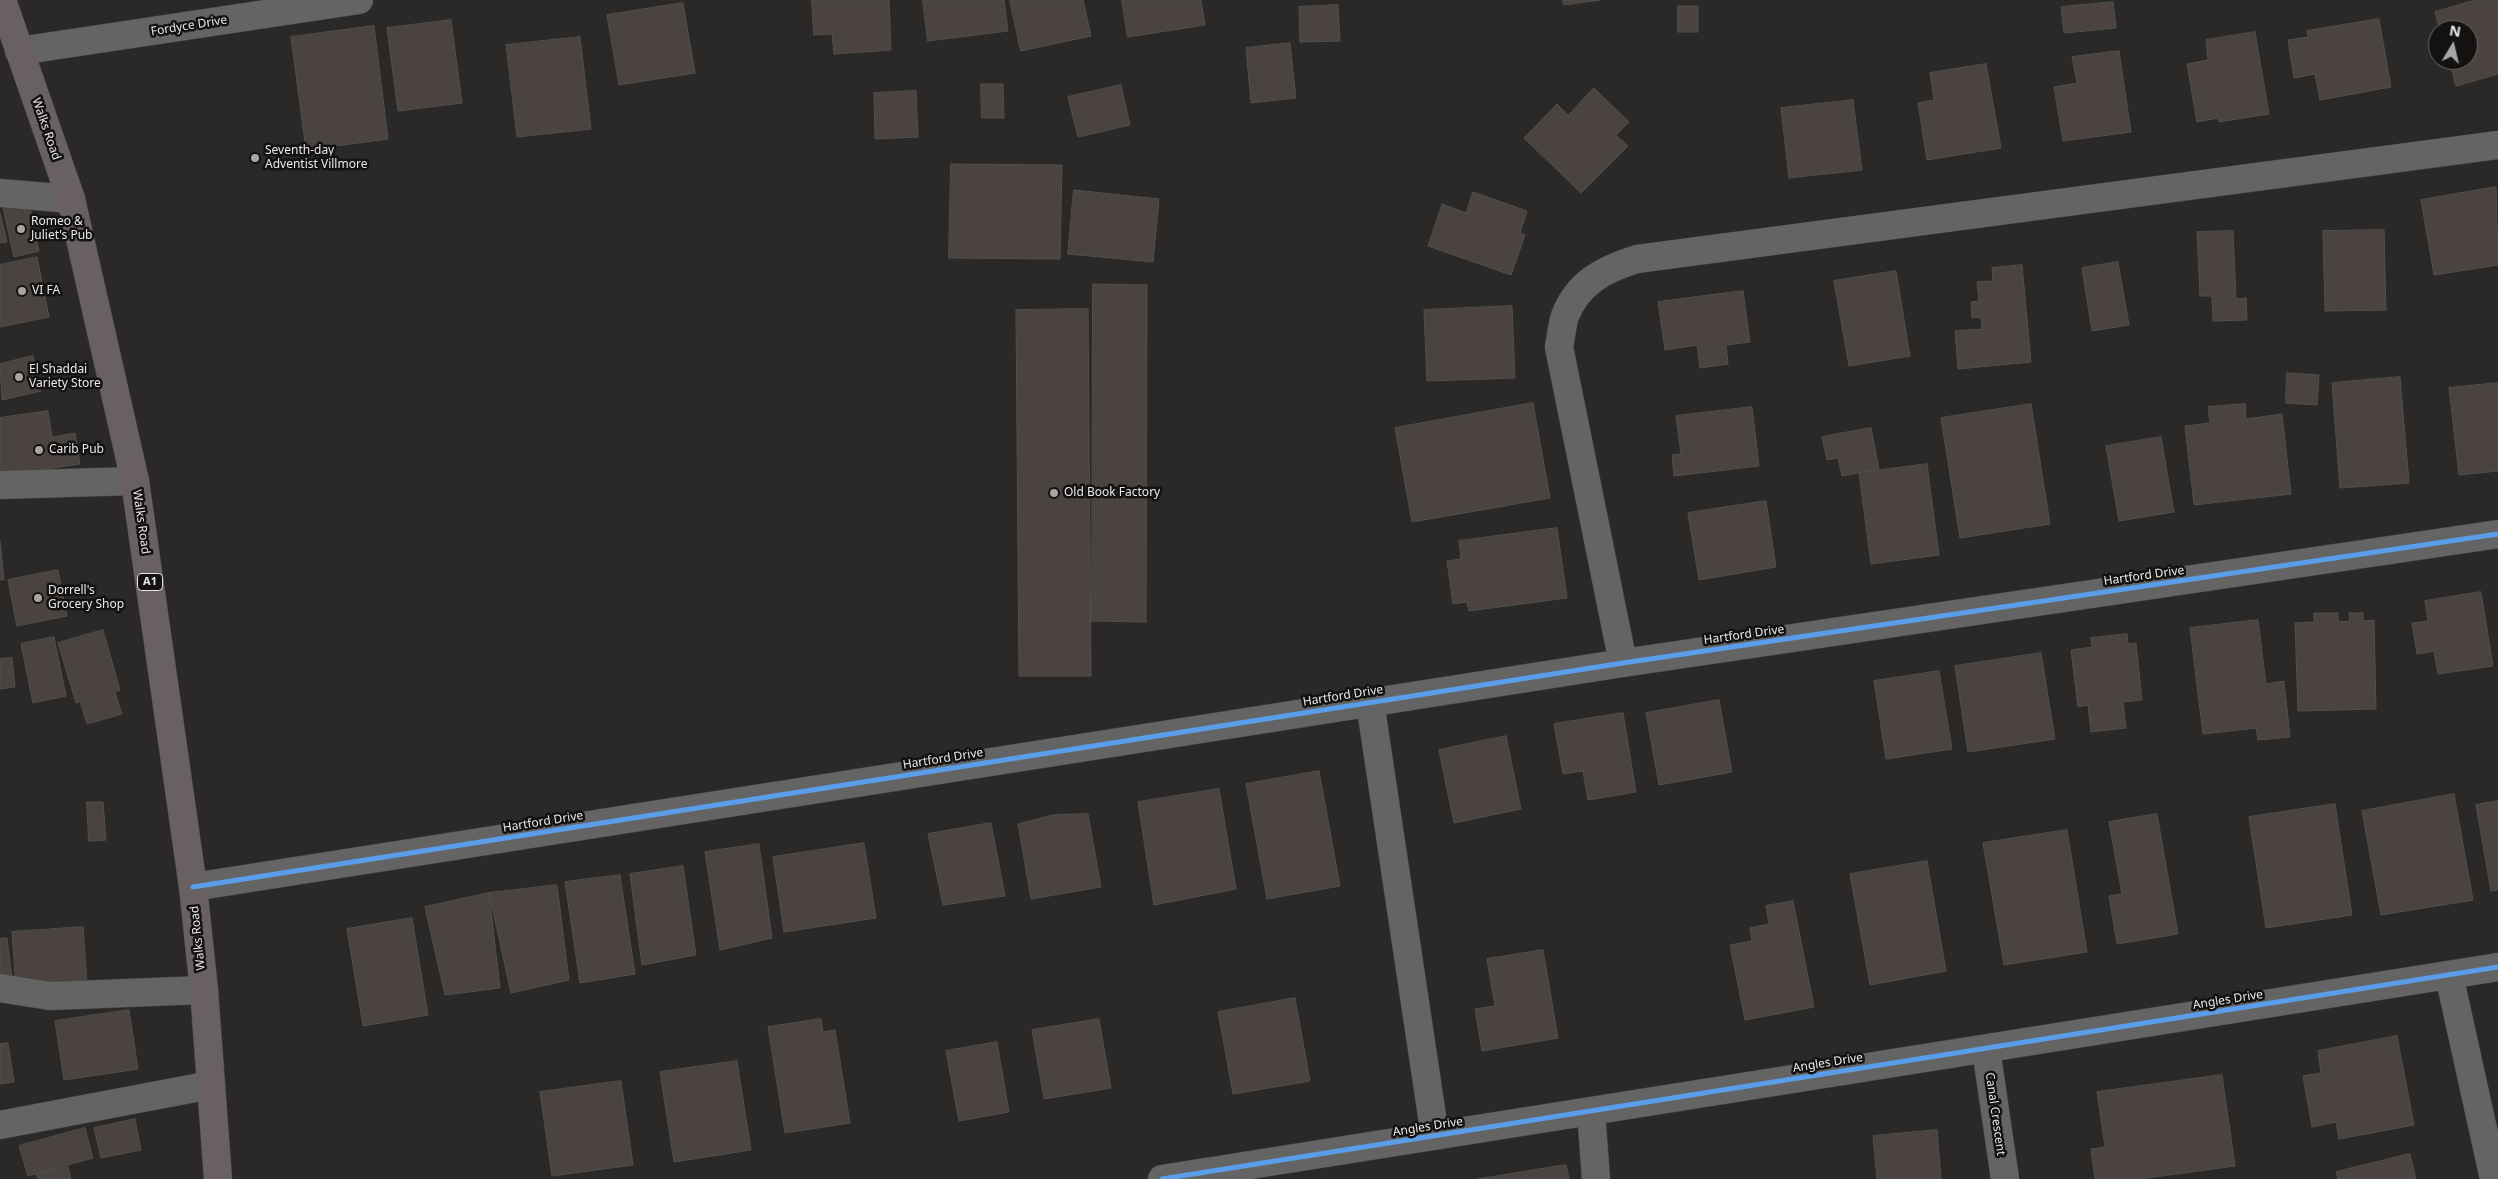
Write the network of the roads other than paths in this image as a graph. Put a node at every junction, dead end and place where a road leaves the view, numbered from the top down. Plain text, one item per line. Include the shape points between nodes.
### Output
1 (2, 0) edge
2 (359, 0) edge
3 (19, 51) junction
4 (2498, 145) edge
5 (0, 193) edge
6 (71, 200) junction
7 (135, 481) junction
8 (0, 485) edge
9 (2498, 534) edge
10 (1623, 663) junction
11 (1370, 702) junction
12 (193, 887) junction
13 (2498, 967) edge
14 (2448, 975) junction
15 (0, 988) edge
16 (204, 990) junction
17 (1986, 1049) junction
18 (211, 1084) junction
19 (1591, 1111) junction
20 (0, 1125) edge
21 (1435, 1136) junction
22 (218, 1179) edge
23 (1162, 1179) edge
24 (1596, 1179) edge
25 (2005, 1179) edge
26 (2494, 1179) edge

1 - 3 main road, Walks Road / A1
2 - 3 street, Fordyce Drive
3 - 6 main road, Walks Road / A1
4 - 10 street via 1647,257 1607,269 1582,288 1566,316 1559,347
5 - 6 street
6 - 7 main road, Walks Road / A1
7 - 8 street
7 - 12 main road, Walks Road / A1
9 - 10 street, Hartford Drive
10 - 11 street, Hartford Drive
11 - 12 street, Hartford Drive
11 - 21 street
12 - 16 main road, Walks Road / A1
13 - 14 street, Angles Drive
14 - 17 street, Angles Drive
14 - 26 street
15 - 16 street via 50,996
16 - 18 main road, Walks Road / A1
17 - 19 street, Angles Drive
17 - 25 street, Canal Crescent
18 - 20 street
18 - 22 main road, Walks Road / A1
19 - 21 street, Angles Drive
19 - 24 street
21 - 23 street, Angles Drive

